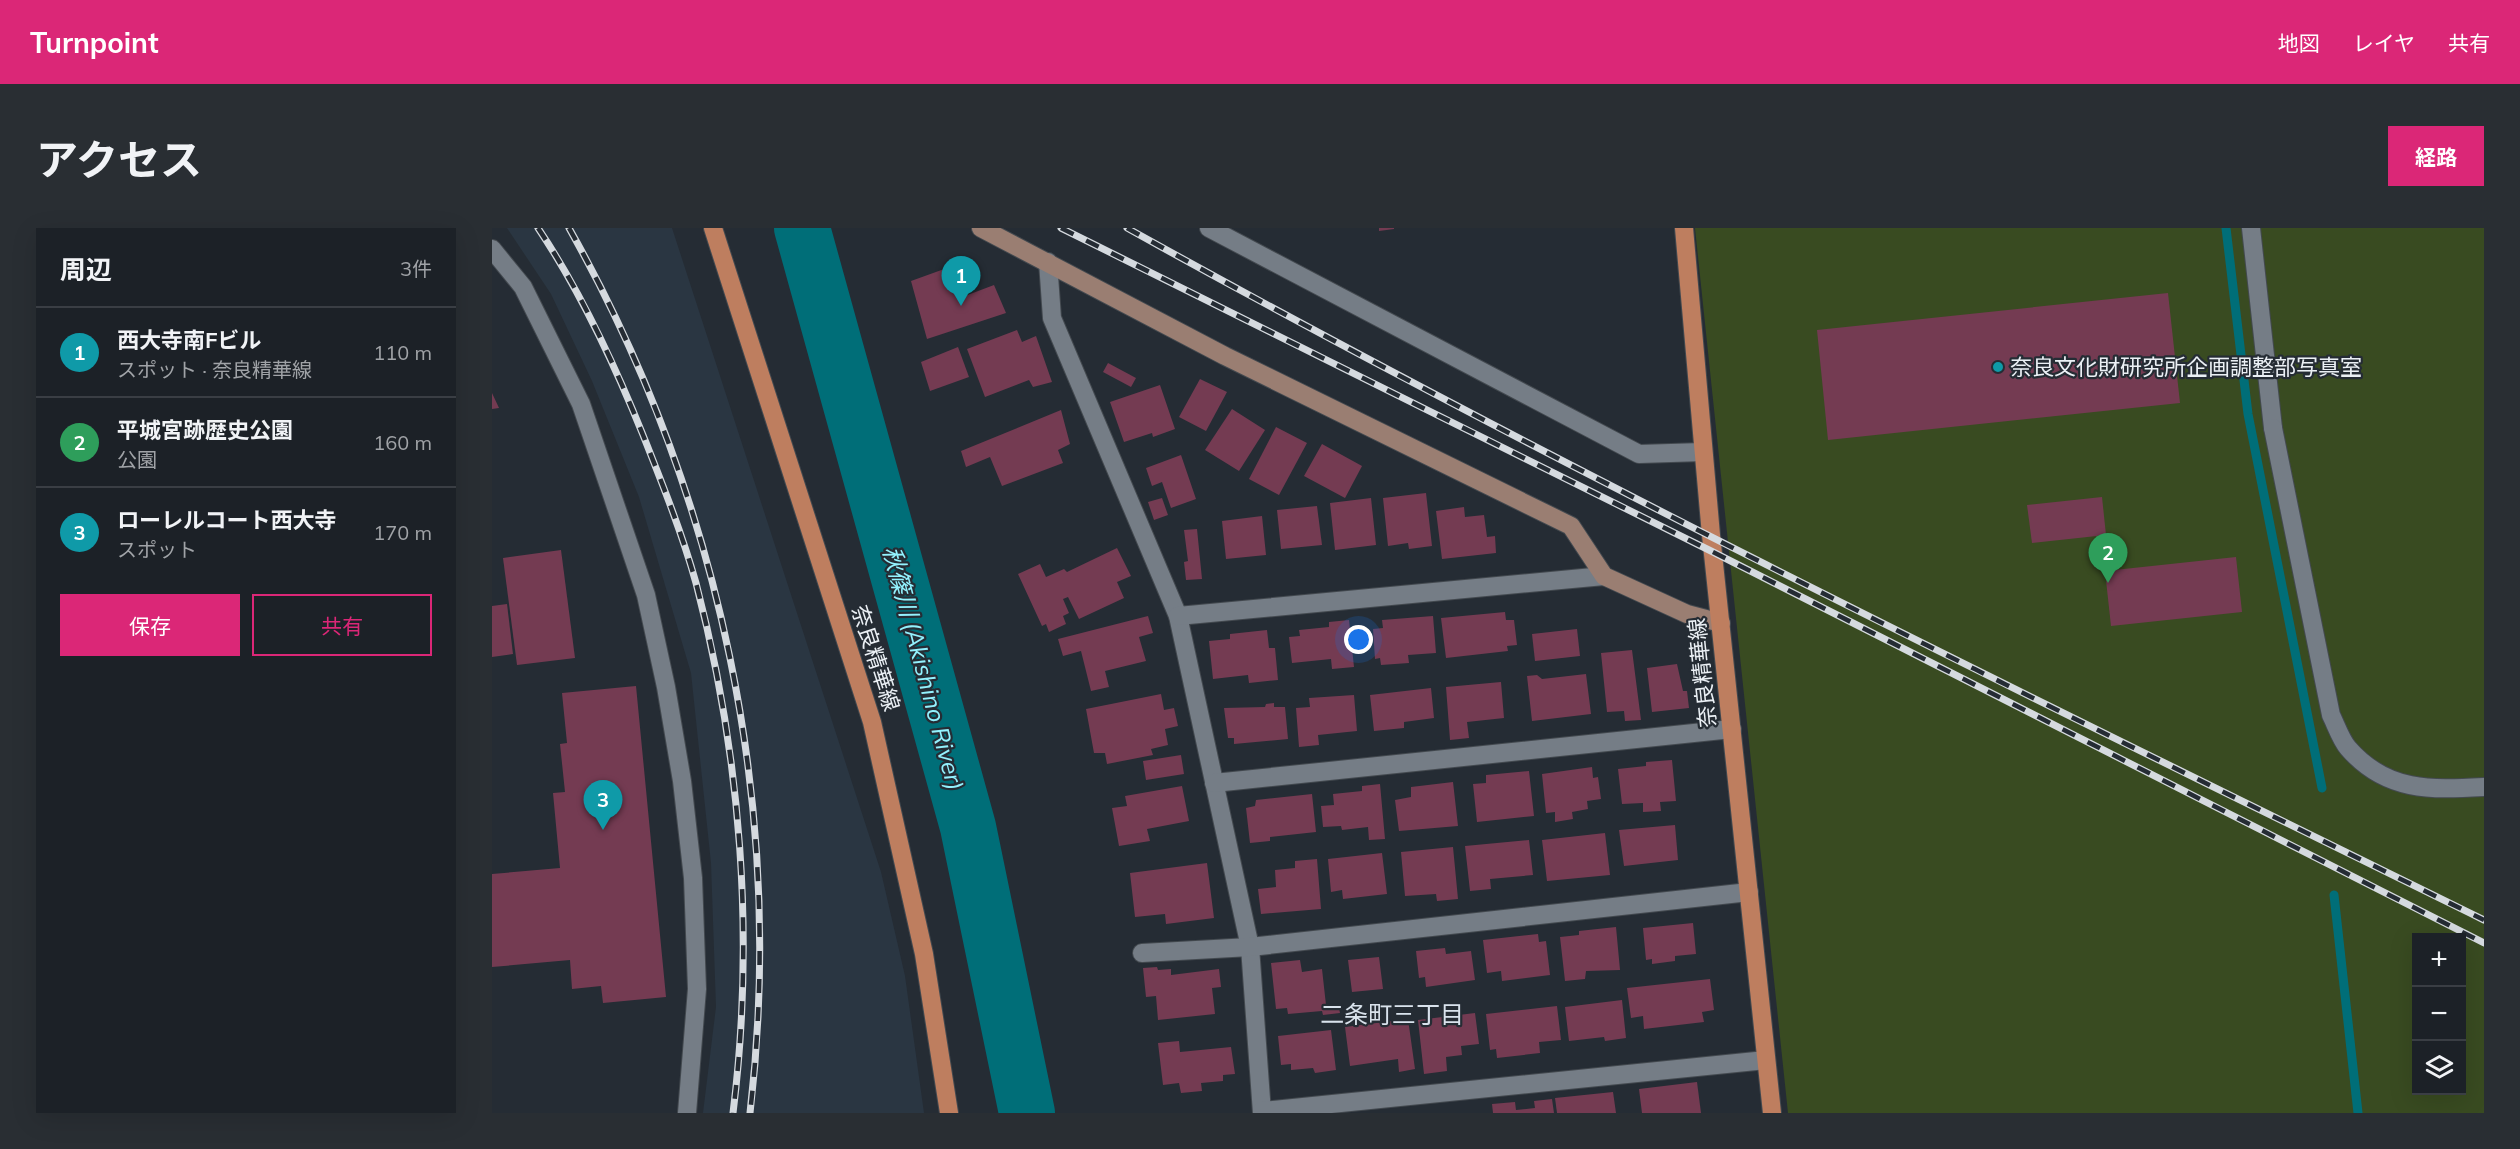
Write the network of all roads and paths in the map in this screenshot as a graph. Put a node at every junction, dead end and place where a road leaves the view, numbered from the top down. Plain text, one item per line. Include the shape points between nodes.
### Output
1 (713, 228) edge
2 (981, 228) edge
3 (1209, 228) edge
4 (1684, 228) edge
5 (2251, 228) edge
6 (492, 249) edge
7 (1048, 262) junction
8 (1703, 452) junction
9 (1604, 576) junction
10 (1178, 616) junction
11 (1720, 623) junction
12 (1732, 729) junction
13 (1214, 783) junction
14 (2484, 787) edge
15 (1749, 892) junction
16 (1250, 947) junction
17 (1142, 952) dead end
18 (1766, 1060) junction
19 (1262, 1112) edge
20 (687, 1113) edge
21 (949, 1113) edge
22 (1772, 1113) edge

1 - 21 main road, 奈良精華線 via 872,722 924,954
2 - 7 street
3 - 8 street via 1639,454
4 - 8 main road, 奈良精華線
5 - 14 street via 2273,428 2331,715 2347,747 2382,778 2429,790
6 - 20 street via 523,287 581,404 646,595 682,781 693,878 697,989
7 - 9 street via 1225,356 1571,526
7 - 10 street via 1053,318
8 - 11 main road, 奈良精華線
9 - 10 street
9 - 11 street via 1687,614
10 - 13 street
11 - 12 main road, 奈良精華線
12 - 13 street
12 - 15 main road, 奈良精華線
13 - 16 street
15 - 16 street
15 - 18 main road, 奈良精華線
16 - 17 street
16 - 19 street
18 - 19 street
18 - 22 main road, 奈良精華線

